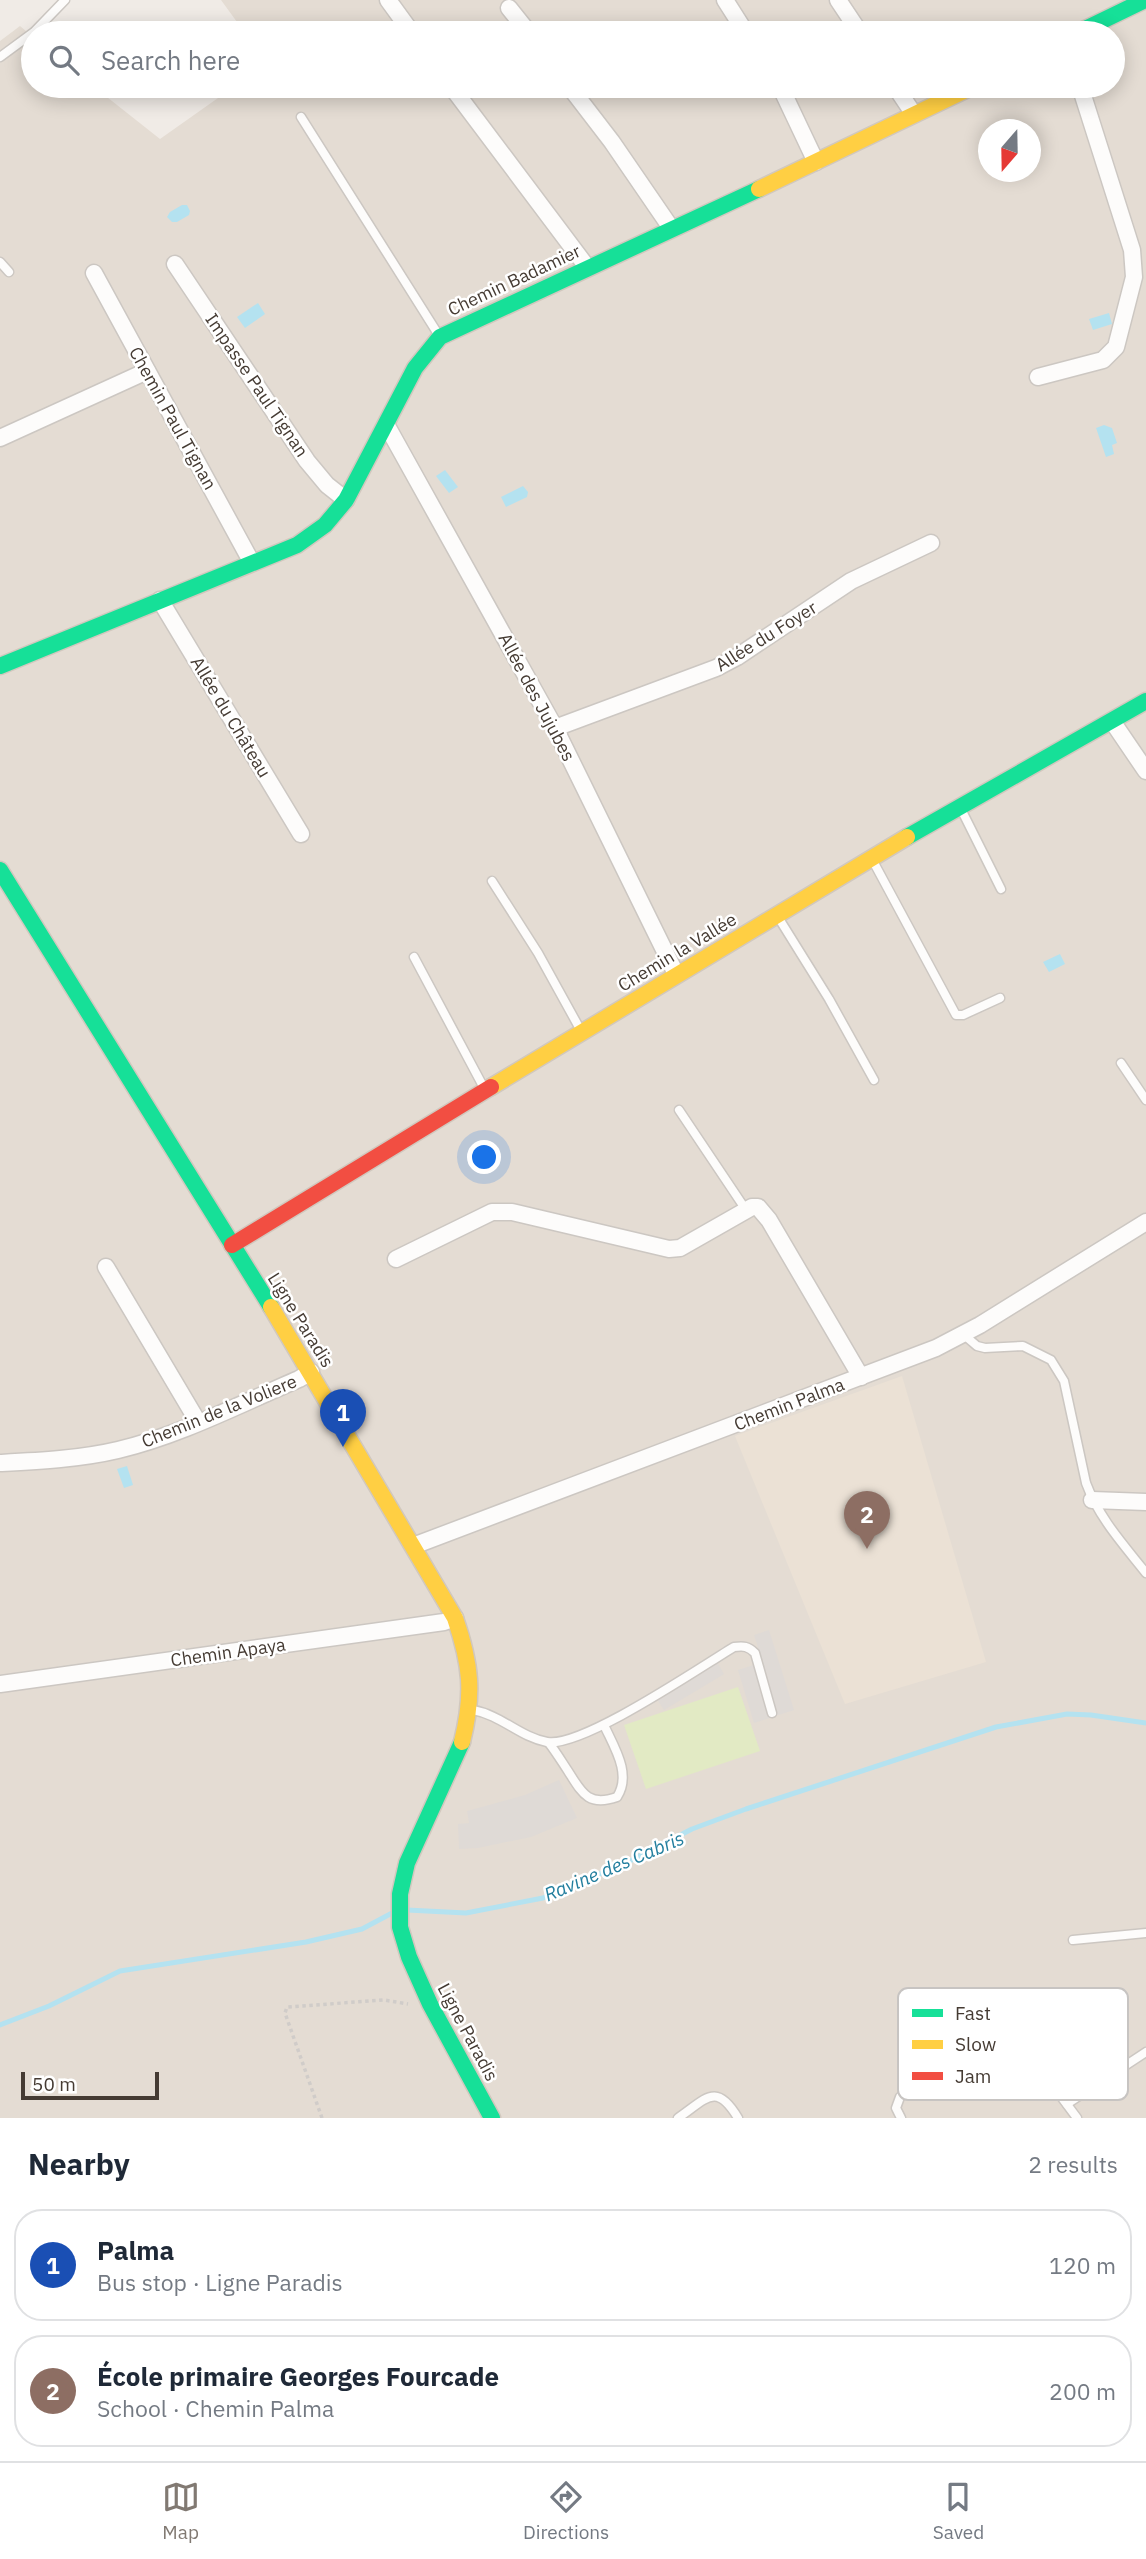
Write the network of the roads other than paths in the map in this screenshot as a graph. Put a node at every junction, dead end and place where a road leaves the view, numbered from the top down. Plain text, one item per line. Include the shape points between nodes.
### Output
1 (65, 0) edge
2 (387, 0) edge
3 (725, 0) edge
4 (838, 0) edge
5 (1145, 0) edge
6 (1124, 5) edge
7 (509, 8) dead end
8 (45, 21) edge
9 (403, 21) edge
10 (519, 21) edge
11 (738, 21) edge
12 (852, 21) edge
13 (1097, 21) edge
14 (21, 42) edge
15 (0, 57) edge
16 (460, 98) edge
17 (578, 98) edge
18 (786, 98) edge
19 (903, 98) edge
20 (950, 98) edge
21 (1084, 98) edge
22 (913, 113) junction
23 (302, 117) dead end
24 (816, 162) junction
25 (671, 229) junction
26 (0, 262) edge
27 (175, 264) dead end
28 (587, 267) junction
29 (9, 272) dead end
30 (94, 273) dead end
31 (440, 337) junction
32 (147, 371) junction
33 (1038, 377) dead end
34 (387, 426) junction
35 (0, 438) edge
36 (346, 500) junction
37 (931, 543) dead end
38 (252, 563) junction
39 (160, 600) junction
40 (0, 666) edge
41 (1146, 701) edge
42 (1112, 721) junction
43 (555, 728) junction
44 (1146, 771) edge
45 (960, 806) junction
46 (301, 834) dead end
47 (872, 859) junction
48 (0, 870) edge
49 (492, 881) dead end
50 (1002, 889) dead end
51 (776, 915) junction
52 (414, 957) dead end
53 (676, 974) junction
54 (1000, 999) dead end
55 (582, 1031) junction
56 (1121, 1063) dead end
57 (874, 1080) dead end
58 (485, 1091) junction
59 (1146, 1100) edge
60 (679, 1110) dead end
61 (746, 1210) junction
62 (1146, 1222) edge
63 (232, 1245) junction
64 (396, 1259) dead end
65 (106, 1267) dead end
66 (963, 1334) junction
67 (311, 1372) junction
68 (861, 1377) junction
69 (198, 1422) junction
70 (0, 1463) edge
71 (1092, 1500) junction
72 (1146, 1502) edge
73 (413, 1546) junction
74 (1146, 1573) edge
75 (455, 1618) junction
76 (0, 1684) edge
77 (469, 1710) junction
78 (772, 1713) dead end
79 (604, 1725) junction
80 (550, 1743) junction
81 (1146, 1933) edge
82 (1073, 1940) dead end
83 (1146, 2052) edge
84 (1128, 2064) edge
85 (899, 2100) edge
86 (1064, 2100) edge
87 (1073, 2100) edge
88 (1067, 2104) junction
89 (1074, 2117) edge
90 (492, 2118) edge
91 (678, 2118) edge
92 (738, 2118) edge
93 (901, 2118) edge

1 - 8 lane
2 - 9 street
3 - 11 street
4 - 12 street
5 - 6 street
6 - 13 street
7 - 10 street
14 - 15 lane
16 - 28 street
17 - 25 street
18 - 24 street
19 - 22 street
20 - 22 street, Chemin Badamier
21 - 33 street via 1132,250 1134,277 1111,354
22 - 24 street, Chemin Badamier
23 - 31 lane
24 - 25 street, Chemin Badamier
25 - 28 street, Chemin Badamier
26 - 29 lane
27 - 36 street, Impasse Paul Tignan via 307,461
28 - 31 street, Chemin Badamier
30 - 32 street, Chemin Paul Tignan
31 - 34 street, Chemin Badamier via 415,368
32 - 35 street
32 - 38 street, Chemin Paul Tignan
34 - 36 street, Chemin Badamier
34 - 43 street, Allée des Jujubes
36 - 38 street, Chemin Badamier via 325,525 297,545
37 - 43 street, Allée du Foyer via 851,581 716,668
38 - 39 street, Chemin Badamier
39 - 40 street, Chemin Badamier
39 - 46 street, Allée du Château
41 - 42 street, Chemin la Vallée
42 - 44 street
42 - 45 street, Chemin la Vallée
43 - 53 street, Allée des Jujubes
45 - 47 street, Chemin la Vallée
45 - 50 lane
47 - 51 street, Chemin la Vallée
47 - 54 lane via 956,1014
48 - 63 street, Ligne Paradis
49 - 55 lane
51 - 53 street, Chemin la Vallée
51 - 57 lane
52 - 58 lane
53 - 55 street, Chemin la Vallée
55 - 58 street, Chemin la Vallée
56 - 59 lane
58 - 63 street, Chemin la Vallée
60 - 61 lane
61 - 64 street via 680,1248 669,1249 512,1212 492,1212
61 - 68 street via 758,1207 764,1212
62 - 66 street, Chemin Palma
63 - 67 street, Ligne Paradis
65 - 69 street
66 - 68 street, Chemin Palma
66 - 71 lane via 977,1346 1023,1346 1051,1360 1064,1381
67 - 69 street, Chemin de la Voliere
67 - 73 street, Ligne Paradis
68 - 73 street, Chemin Palma
69 - 70 street, Chemin de la Voliere via 116,1451
71 - 72 street
71 - 74 lane
73 - 75 street, Ligne Paradis
75 - 76 street, Chemin Apaya
75 - 77 street, Ligne Paradis via 468,1654
77 - 80 lane
77 - 90 street, Ligne Paradis via 459,1748 408,1858 399,1893 400,1928 431,2007
78 - 79 lane via 755,1653 743,1646 734,1647
79 - 80 lane via 574,1739
79 - 80 lane via 624,1780 617,1797 606,1801 582,1793
81 - 82 lane
83 - 84 lane
85 - 93 lane via 896,2108
86 - 88 lane
87 - 88 lane
88 - 89 lane
91 - 92 lane via 713,2096 729,2102

